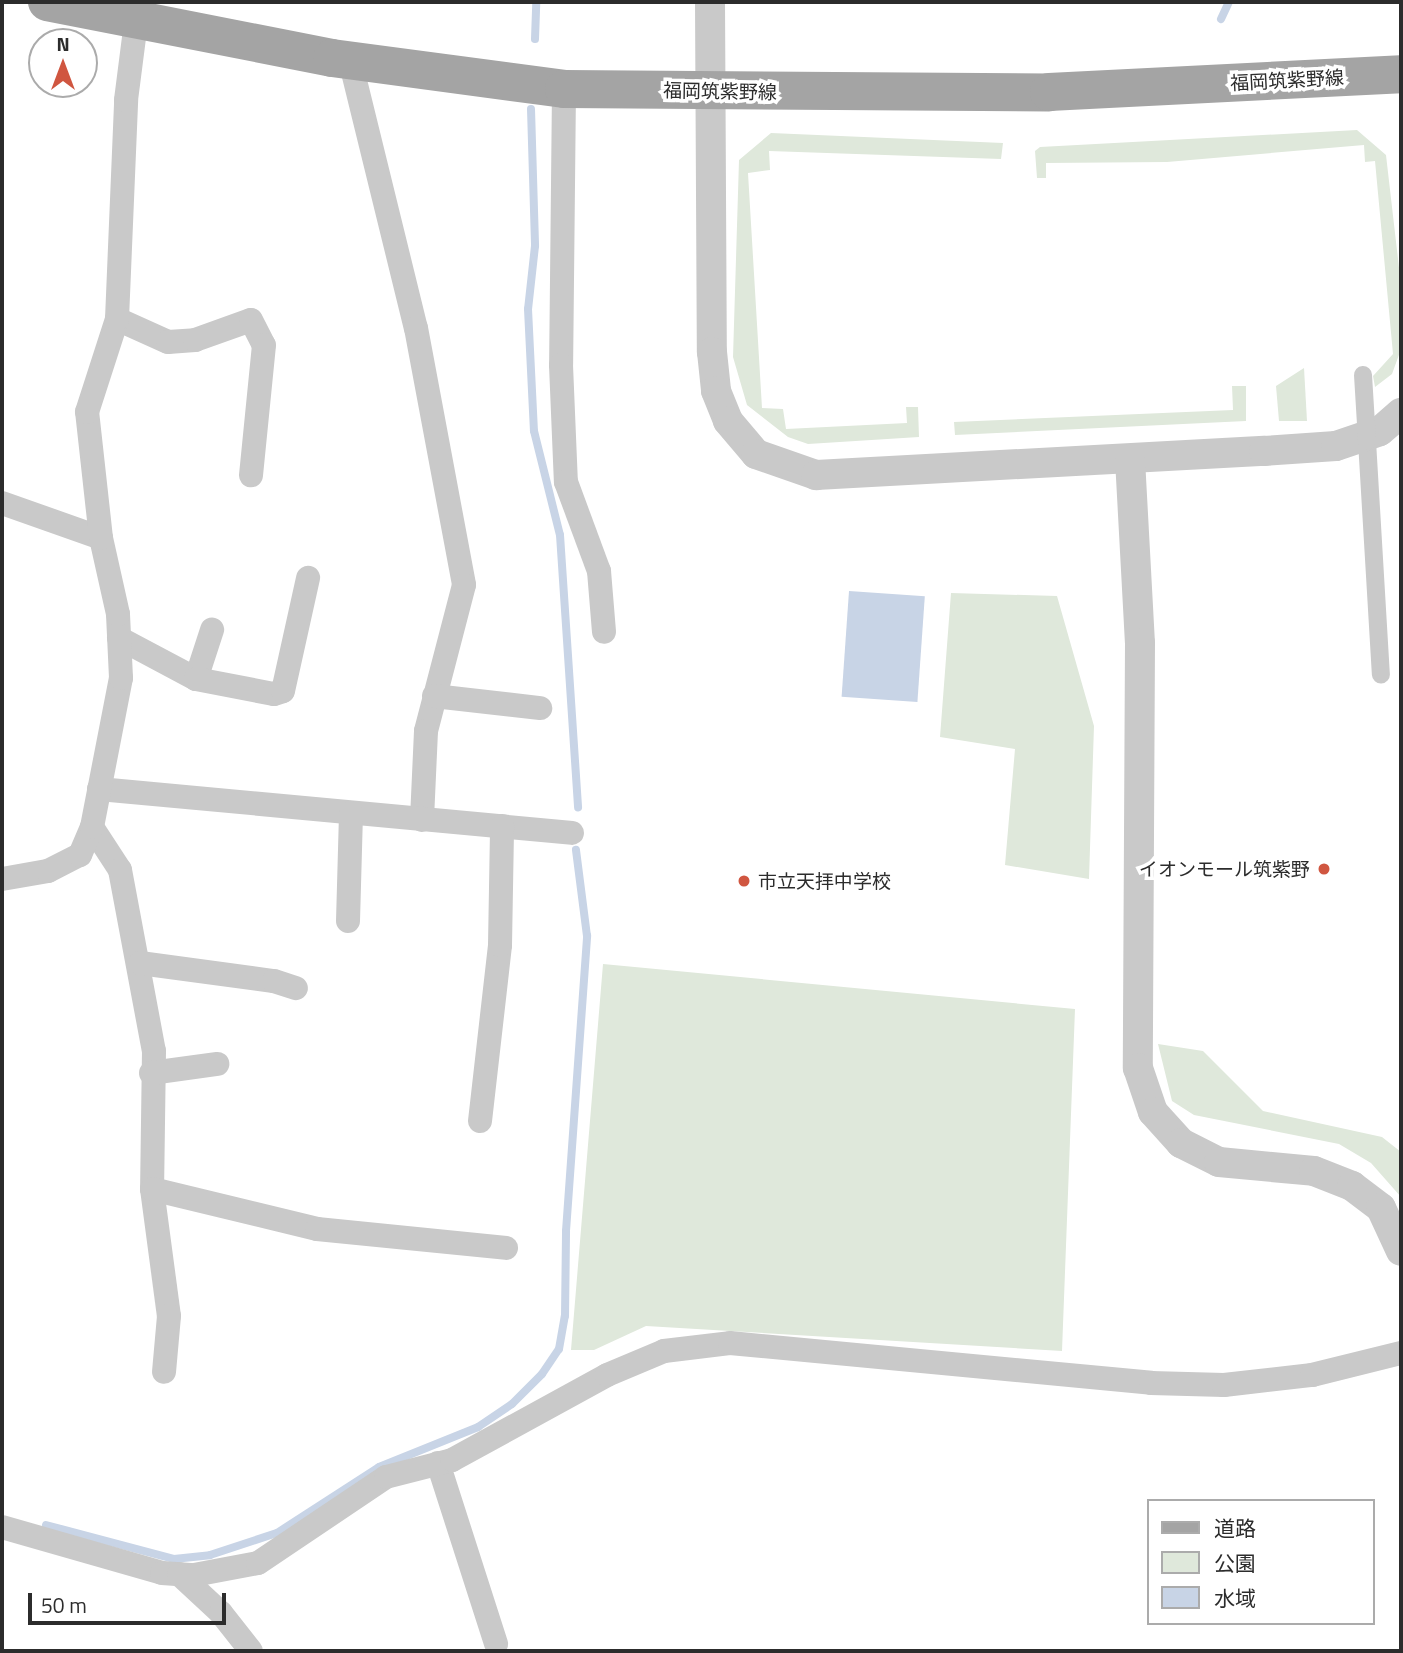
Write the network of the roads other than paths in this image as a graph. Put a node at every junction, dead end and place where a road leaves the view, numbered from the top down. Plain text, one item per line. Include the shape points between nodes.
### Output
1 (47, 2) edge
2 (710, 2) edge
3 (136, 22) junction
4 (350, 60) junction
5 (1401, 74) edge
6 (564, 89) junction
7 (712, 90) junction
8 (117, 319) junction
9 (1363, 375) dead end
10 (1401, 413) edge
11 (1130, 459) junction
12 (251, 475) dead end
13 (2, 503) edge
14 (101, 538) junction
15 (308, 578) dead end
16 (212, 630) dead end
17 (604, 632) dead end
18 (119, 638) junction
19 (1381, 675) dead end
20 (196, 679) junction
21 (434, 696) junction
22 (540, 708) dead end
23 (99, 789) junction
24 (351, 813) junction
25 (422, 820) junction
26 (92, 827) junction
27 (502, 827) junction
28 (572, 833) dead end
29 (2, 879) edge
30 (348, 921) dead end
31 (140, 963) junction
32 (296, 988) dead end
33 (217, 1064) dead end
34 (151, 1073) junction
35 (480, 1121) dead end
36 (152, 1189) junction
37 (506, 1248) dead end
38 (1401, 1251) edge
39 (1401, 1353) edge
40 (164, 1372) dead end
41 (438, 1463) junction
42 (2, 1527) edge
43 (179, 1574) junction
44 (496, 1644) dead end
45 (251, 1651) edge

1 - 3 main road, 福岡筑紫野線
2 - 7 street
3 - 4 main road, 福岡筑紫野線
3 - 8 street via 126,100
4 - 6 main road, 福岡筑紫野線
4 - 21 street via 416,328 464,585
5 - 7 main road, 福岡筑紫野線 via 1049,92
6 - 7 main road, 福岡筑紫野線
6 - 17 street via 561,365 566,481 599,572
7 - 11 street via 716,391 729,421 757,454 816,475
8 - 12 street via 168,342 195,340 251,320 264,345
8 - 14 street via 87,412
9 - 19 street, bridge
10 - 11 street via 1380,431 1336,446
11 - 38 street via 1140,643 1138,1068 1153,1112 1181,1143 1219,1162 1314,1171 1352,1186 1381,1208
13 - 14 street
14 - 18 street
15 - 20 street via 284,691 274,694
16 - 20 street
18 - 20 street
18 - 23 street via 121,678
21 - 22 street
21 - 25 street via 426,731
23 - 24 street
23 - 26 street
24 - 25 street
24 - 30 street
25 - 27 street
26 - 29 street via 80,855 48,871
26 - 31 street via 120,870
27 - 28 street
27 - 35 street via 500,945
31 - 32 street
31 - 34 street via 154,1051
33 - 34 street
34 - 36 street
36 - 37 street via 317,1228
36 - 40 street via 169,1316
39 - 41 street via 1312,1375 1224,1385 1151,1383 730,1343 664,1350
41 - 43 street via 386,1477 258,1563
41 - 44 street
42 - 43 street
43 - 45 street

